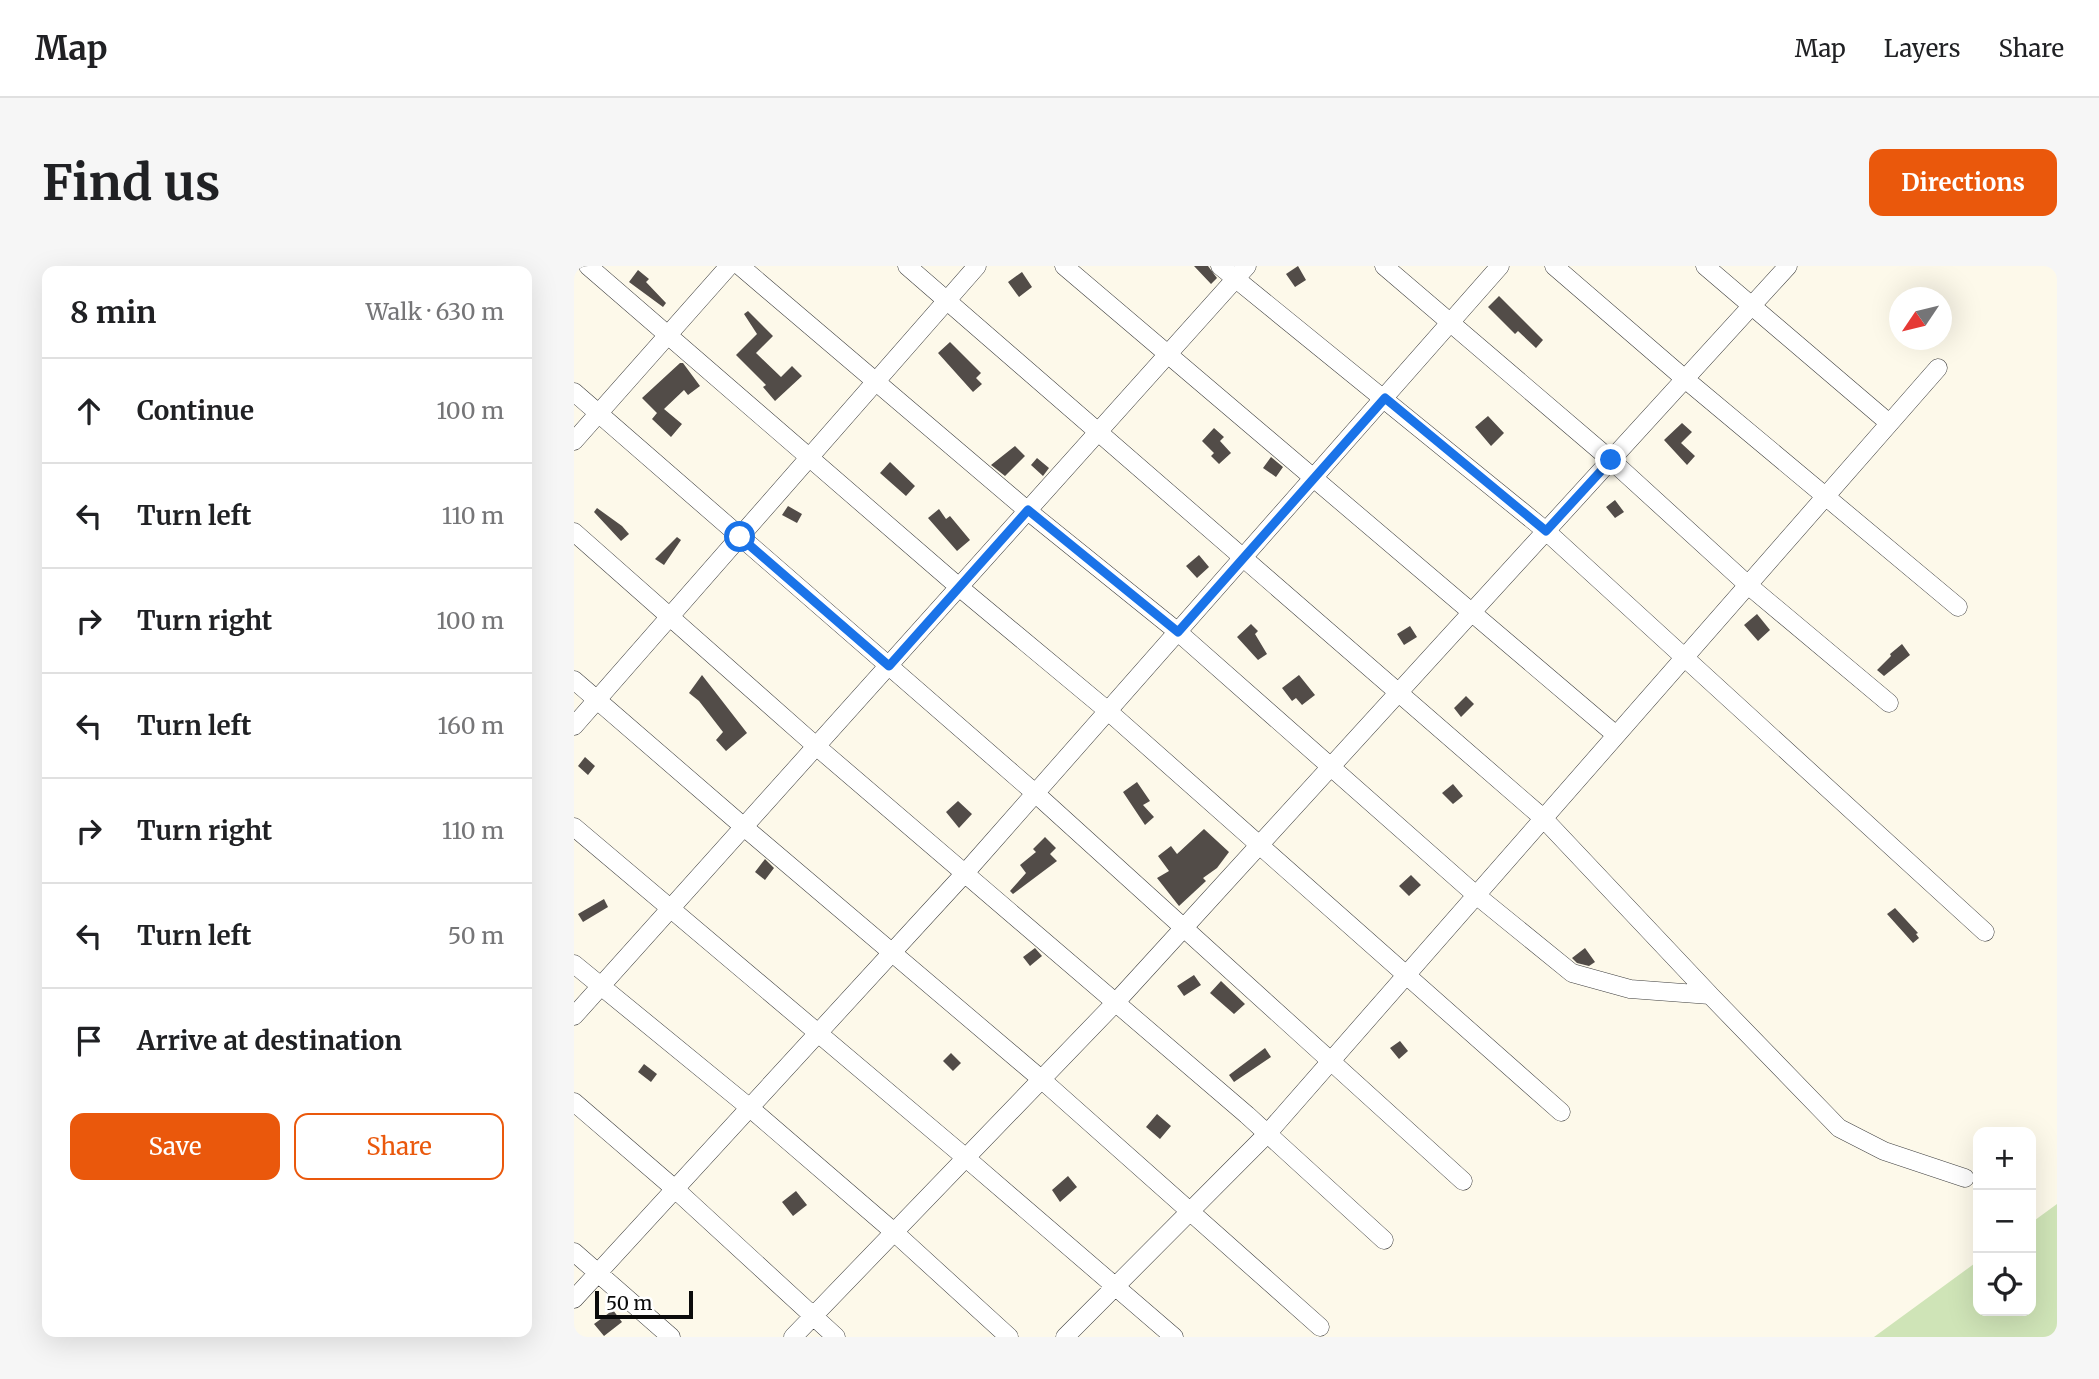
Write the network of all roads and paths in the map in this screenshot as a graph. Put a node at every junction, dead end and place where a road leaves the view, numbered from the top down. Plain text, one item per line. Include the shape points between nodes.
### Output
1 (588, 266) edge
2 (729, 266) edge
3 (740, 266) edge
4 (907, 266) edge
5 (977, 266) edge
6 (1064, 266) edge
7 (1220, 266) edge
8 (1384, 266) edge
9 (1500, 266) edge
10 (1554, 266) edge
11 (1705, 266) edge
12 (1788, 266) edge
13 (1241, 272) edge
14 (947, 300) junction
15 (1751, 307) junction
16 (1451, 321) junction
17 (667, 336) junction
18 (1168, 354) junction
19 (1938, 368) dead end
20 (1685, 379) junction
21 (876, 382) junction
22 (574, 392) edge
23 (1385, 398) junction
24 (599, 413) junction
25 (1889, 423) junction
26 (1099, 431) junction
27 (574, 441) edge
28 (810, 457) junction
29 (1611, 460) junction
30 (1314, 478) junction
31 (1826, 495) junction
32 (1028, 510) junction
33 (1546, 531) junction
34 (574, 532) edge
35 (740, 537) junction
36 (1244, 557) junction
37 (1748, 585) junction
38 (959, 587) junction
39 (1958, 607) dead end
40 (1470, 614) junction
41 (669, 617) junction
42 (1178, 632) junction
43 (1685, 656) junction
44 (889, 666) junction
45 (574, 680) edge
46 (1399, 692) junction
47 (597, 700) junction
48 (1889, 703) dead end
49 (1108, 711) junction
50 (574, 726) edge
51 (1616, 735) junction
52 (816, 746) junction
53 (1330, 767) junction
54 (1035, 793) junction
55 (1543, 818) junction
56 (574, 827) edge
57 (744, 827) junction
58 (1259, 846) junction
59 (965, 873) junction
60 (1476, 895) junction
61 (670, 910) junction
62 (1182, 929) junction
63 (1985, 932) dead end
64 (892, 952) junction
65 (574, 964) edge
66 (1405, 976) junction
67 (600, 987) junction
68 (1710, 995) junction
69 (1116, 1002) junction
70 (574, 1016) edge
71 (818, 1034) junction
72 (1331, 1061) junction
73 (1041, 1079) junction
74 (574, 1102) edge
75 (750, 1108) junction
76 (1561, 1112) dead end
77 (1267, 1134) junction
78 (966, 1157) junction
79 (1965, 1178) dead end
80 (1463, 1181) dead end
81 (675, 1189) junction
82 (1190, 1211) junction
83 (894, 1232) junction
84 (1384, 1240) dead end
85 (574, 1252) edge
86 (598, 1273) junction
87 (1116, 1286) junction
88 (574, 1299) edge
89 (813, 1315) junction
90 (1320, 1327) dead end
91 (671, 1337) edge
92 (793, 1337) edge
93 (836, 1337) edge
94 (1009, 1337) edge
95 (1065, 1337) edge
96 (1174, 1337) edge

1 - 17 street
2 - 17 street
3 - 21 street
4 - 14 street
5 - 14 street
6 - 18 street
7 - 13 street
8 - 16 street
9 - 16 street
10 - 20 street
11 - 15 street
12 - 15 street
13 - 18 street
13 - 23 street
14 - 21 street
14 - 26 street
15 - 20 street
15 - 25 street
16 - 23 street
16 - 29 street
17 - 24 street
17 - 28 street
18 - 26 street
18 - 30 street
19 - 25 street
20 - 29 street
20 - 31 street
21 - 28 street
21 - 32 street
22 - 24 street
23 - 30 street
23 - 33 street
24 - 27 street
24 - 35 street
25 - 31 street
26 - 32 street
26 - 36 street
28 - 35 street
28 - 38 street
29 - 33 street
29 - 37 street
30 - 36 street
30 - 40 street
31 - 37 street
31 - 39 street
32 - 38 street
32 - 42 street
33 - 40 street
33 - 43 street
34 - 41 street
35 - 41 street
35 - 44 street
36 - 42 street
36 - 46 street
37 - 43 street
37 - 48 street
38 - 44 street
38 - 49 street
40 - 46 street
40 - 51 street
41 - 47 street
41 - 52 street
42 - 49 street
42 - 53 street
43 - 51 street
43 - 63 street
44 - 52 street
44 - 54 street
45 - 47 street
46 - 53 street
46 - 55 street
47 - 50 street
47 - 57 street
49 - 54 street
49 - 58 street
51 - 55 street
52 - 57 street
52 - 59 street
53 - 58 street
53 - 60 street
54 - 59 street
54 - 62 street
55 - 60 street
55 - 68 street
56 - 61 street
57 - 61 street
57 - 64 street
58 - 62 street
58 - 66 street
59 - 64 street
59 - 69 street
60 - 66 street
60 - 68 street via 1572,973 1630,989
61 - 67 street
61 - 71 street
62 - 69 street
62 - 72 street
64 - 71 street
64 - 73 street
65 - 67 street
66 - 72 street
66 - 76 street
67 - 70 street
67 - 75 street
68 - 79 street via 1839,1128 1884,1151
69 - 73 street
69 - 77 street
71 - 75 street
71 - 78 street
72 - 77 street
72 - 80 street
73 - 78 street
73 - 82 street
74 - 81 street
75 - 81 street
75 - 83 street
77 - 82 street
77 - 84 street
78 - 83 street
78 - 87 street
81 - 86 street
81 - 89 street
82 - 87 street
82 - 90 street
83 - 89 street
83 - 94 street
85 - 86 street
86 - 88 street
86 - 91 street
87 - 95 street
87 - 96 street
89 - 92 street
89 - 93 street

